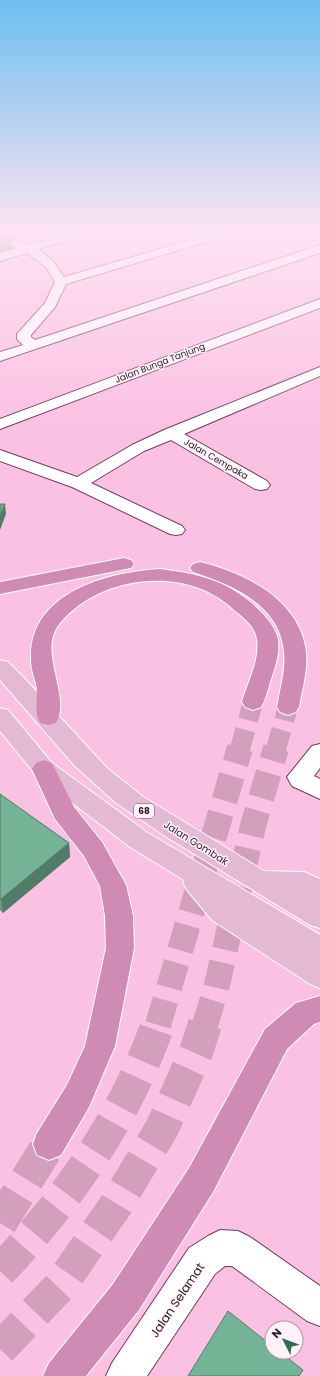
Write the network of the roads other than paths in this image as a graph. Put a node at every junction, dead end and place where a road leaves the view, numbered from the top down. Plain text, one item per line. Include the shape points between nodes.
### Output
1 (57, 294) edge
2 (187, 294) edge
3 (319, 308) edge
4 (34, 346) junction
5 (0, 357) edge
6 (320, 371) edge
7 (0, 424) edge
8 (170, 433) junction
9 (0, 455) edge
10 (78, 483) junction
11 (261, 485) dead end
12 (176, 530) dead end
13 (0, 588) edge
14 (0, 667) edge
15 (253, 702) tunnel mouth
16 (288, 707) tunnel mouth
17 (0, 716) edge
18 (48, 717) junction
19 (320, 752) edge
20 (44, 769) junction
21 (320, 790) edge
22 (183, 867) junction
23 (259, 882) junction
24 (320, 892) edge
25 (320, 917) edge
26 (320, 949) edge
27 (320, 975) edge
28 (320, 1009) edge
29 (49, 1144) tunnel mouth
30 (320, 1308) edge
31 (62, 1376) edge
32 (125, 1376) edge

1 - 4 street via 47,310 24,334 24,339
2 - 4 street
3 - 7 street, Jalan Bunga Tanjung
4 - 5 street
6 - 8 street
8 - 10 street via 138,448
8 - 11 street, Jalan Cempaka
9 - 10 street
10 - 12 street
13 - 16 highway via 120,564 152,562 186,564 232,579 252,589 275,610 290,630 294,652 293,680
14 - 18 main road, Jalan Gombak / 68
15 - 18 highway via 268,650 266,634 247,609 235,598 198,581 163,575 133,576 106,582 82,593 49,623 41,660 47,683
17 - 20 main road
18 - 23 main road, Jalan Gombak / 68 via 80,755 113,787 142,809
19 - 21 street via 298,777
20 - 22 main road via 139,840
20 - 29 highway via 64,812 93,849 113,885 119,916 120,948 100,1046 78,1096
22 - 26 main road
22 - 27 main road via 222,912
23 - 24 main road via 304,883
23 - 25 main road, Jalan Gombak / 68
28 - 31 highway via 306,1012 276,1039 197,1186 126,1297
30 - 32 street, Jalan Selamat via 238,1249 220,1248 202,1261

